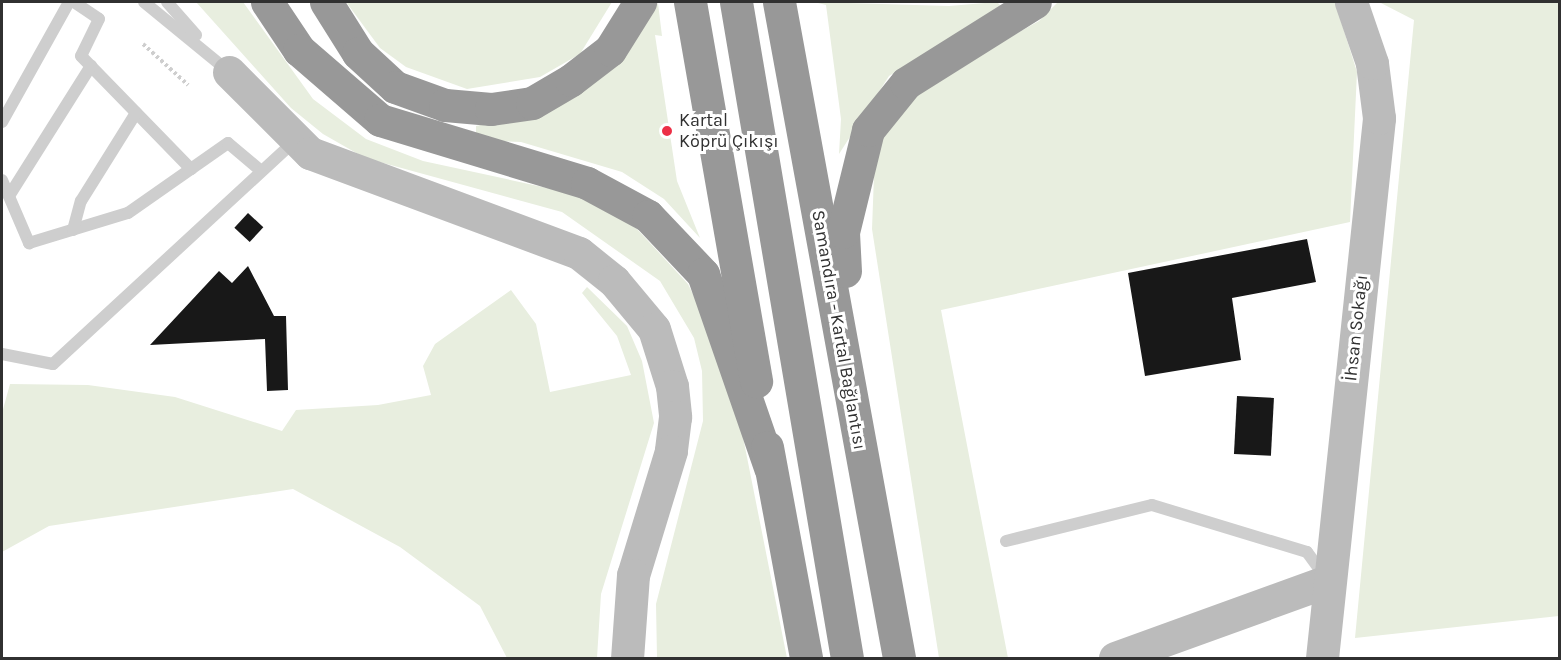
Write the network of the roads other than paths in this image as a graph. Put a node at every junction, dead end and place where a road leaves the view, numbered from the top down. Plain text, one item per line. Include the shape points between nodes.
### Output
1 (69, 2) edge
2 (74, 2) edge
3 (144, 2) edge
4 (167, 2) edge
5 (267, 2) edge
6 (640, 2) edge
7 (690, 2) edge
8 (736, 2) edge
9 (779, 2) edge
10 (1035, 2) edge
11 (1351, 2) edge
12 (327, 6) edge
13 (91, 66) junction
14 (229, 72) junction
15 (136, 113) junction
16 (2, 122) edge
17 (295, 141) junction
18 (191, 169) junction
19 (260, 171) junction
20 (2, 180) edge
21 (9, 196) junction
22 (73, 230) junction
23 (2, 354) edge
24 (853, 408) junction
25 (770, 468) junction
26 (1006, 541) dead end
27 (1328, 581) junction
28 (627, 658) edge
29 (806, 658) edge
30 (847, 658) edge
31 (899, 658) edge
32 (1115, 658) edge
33 (1322, 658) edge

1 - 16 lane
2 - 13 lane via 99,19 81,56
3 - 14 lane
4 - 14 lane
5 - 25 highway via 299,50 380,120 587,183 648,216 703,274
6 - 12 highway via 610,50 572,80 532,103 491,109 445,105 395,87 358,53
7 - 25 highway
8 - 30 highway
9 - 24 highway, Samandıra - Kartal Bağlantısı
10 - 24 highway via 906,83 867,130 843,232
11 - 27 street, İhsan Sokağı via 1372,63 1378,118
13 - 15 lane
13 - 21 lane
14 - 17 street
15 - 18 lane
15 - 22 lane via 81,201
17 - 19 lane
17 - 28 street via 330,163 579,253 614,281 654,329 672,386 675,417 670,451 633,575
18 - 19 lane via 228,143
18 - 22 lane via 128,213
19 - 23 lane via 52,364
20 - 21 lane
21 - 22 lane via 29,243
24 - 31 highway, Samandıra - Kartal Bağlantısı
25 - 29 highway
26 - 27 lane via 1152,505 1307,552
27 - 32 street
27 - 33 street, İhsan Sokağı

